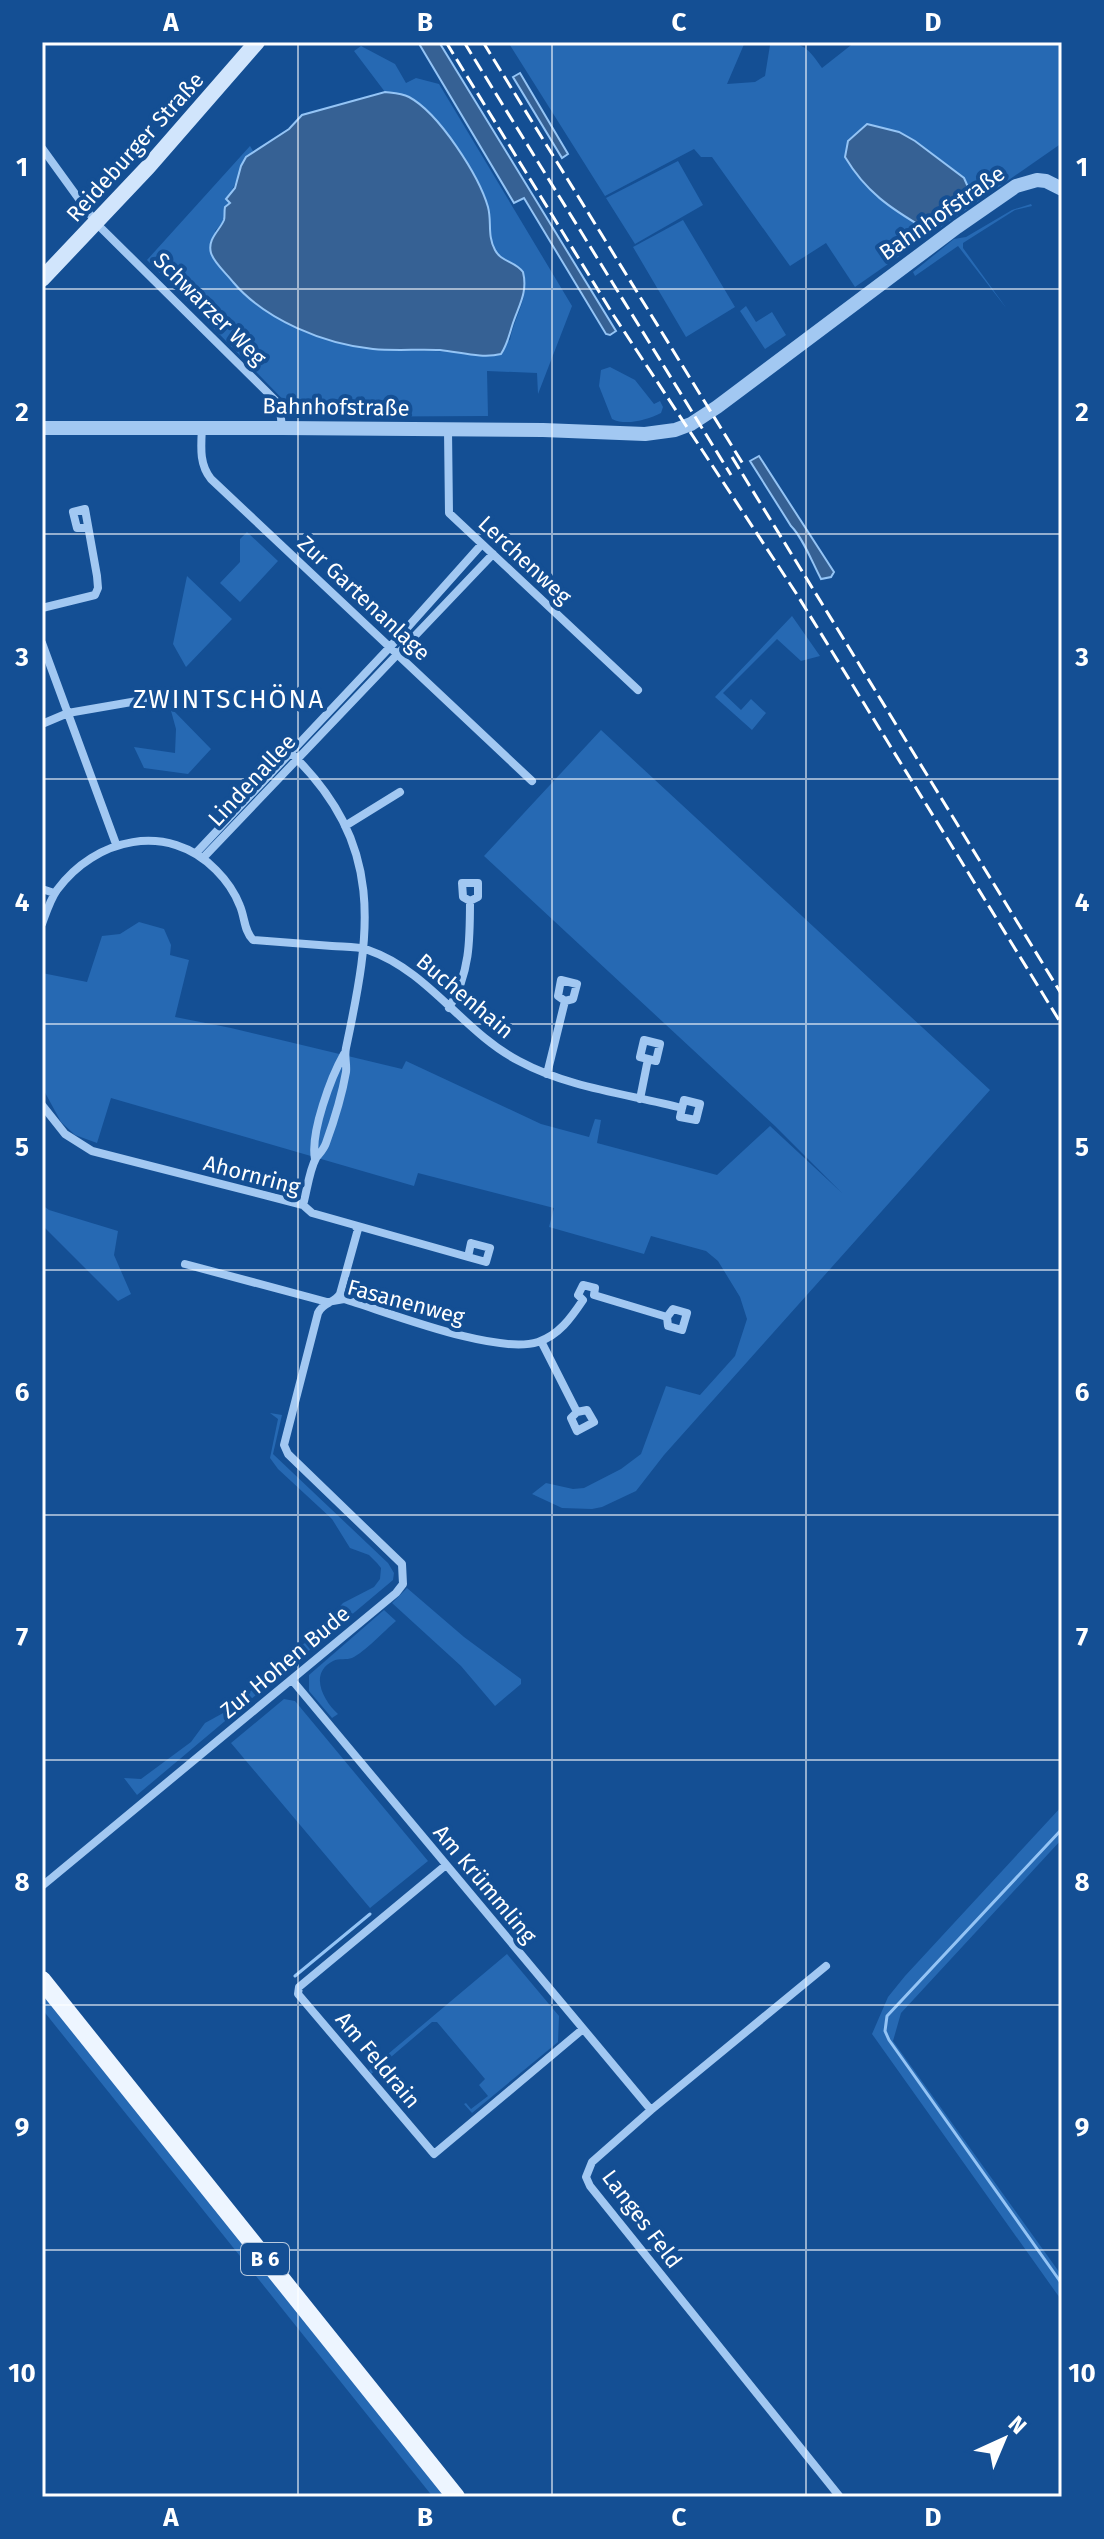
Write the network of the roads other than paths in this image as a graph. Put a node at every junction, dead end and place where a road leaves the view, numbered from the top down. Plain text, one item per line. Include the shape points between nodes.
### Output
1 (257, 42) edge
2 (42, 148) edge
3 (1062, 189) edge
4 (97, 224) junction
5 (44, 273) edge
6 (202, 427) junction
7 (42, 428) edge
8 (282, 428) junction
9 (448, 430) junction
10 (87, 528) dead end
11 (482, 544) junction
12 (493, 554) junction
13 (42, 608) edge
14 (42, 643) edge
15 (393, 650) junction
16 (638, 690) dead end
17 (143, 700) dead end
18 (68, 713) junction
19 (42, 724) edge
20 (294, 756) junction
21 (532, 781) dead end
22 (400, 792) dead end
23 (345, 826) junction
24 (116, 844) junction
25 (199, 856) junction
26 (42, 889) edge
27 (54, 893) junction
28 (470, 901) dead end
29 (42, 924) edge
30 (365, 949) junction
31 (565, 1001) dead end
32 (449, 1008) junction
33 (648, 1059) dead end
34 (547, 1074) junction
35 (640, 1099) junction
36 (42, 1105) edge
37 (682, 1108) dead end
38 (303, 1205) junction
39 (355, 1226) junction
40 (468, 1257) dead end
41 (185, 1264) dead end
42 (594, 1295) junction
43 (583, 1300) junction
44 (331, 1301) junction
45 (667, 1317) dead end
46 (541, 1341) junction
47 (577, 1412) dead end
48 (292, 1680) junction
49 (446, 1865) junction
50 (42, 1886) edge
51 (42, 1965) edge
52 (826, 1966) dead end
53 (42, 1980) edge
54 (74, 2021) junction
55 (583, 2029) junction
56 (651, 2110) junction
57 (456, 2497) edge
58 (840, 2497) edge

1 - 4 main road, Reideburger Straße
2 - 4 street, Schwarzer Weg
3 - 9 street, Bahnhofstraße via 1037,180 1016,186 691,424 659,433
4 - 5 main road, Reideburger Straße
4 - 8 street, Schwarzer Weg via 276,401
6 - 7 street, Bahnhofstraße
6 - 8 street, Bahnhofstraße
6 - 15 street, Zur Gartenanlage via 201,459 211,479
8 - 9 street, Bahnhofstraße
9 - 11 street, Lerchenweg via 447,508
10 - 13 street via 97,576 95,595
11 - 12 street, Lerchenweg
11 - 15 street, Lindenallee
12 - 15 street, Lindenallee
12 - 16 street, Lerchenweg
14 - 18 street
15 - 20 street, Lindenallee
15 - 21 street, Zur Gartenanlage
17 - 18 street
18 - 19 street
18 - 24 street
20 - 23 street via 318,781
20 - 25 street, Lindenallee
22 - 23 street
23 - 30 street via 364,888
24 - 25 street via 162,842
24 - 27 street via 80,864
25 - 30 street via 231,889 253,940
26 - 27 street
27 - 29 street
28 - 32 street via 466,969
30 - 32 street, Buchenhain via 413,974
30 - 38 street via 346,1071
31 - 34 street
32 - 34 street, Buchenhain via 500,1050
33 - 35 street
34 - 35 street, Buchenhain
35 - 37 street, Buchenhain
36 - 38 street, Ahornring via 65,1134 92,1151
38 - 39 street, Ahornring via 312,1213
39 - 40 street, Ahornring
39 - 44 street via 340,1294
41 - 44 street, Fasanenweg
42 - 43 street via 590,1302
42 - 43 street via 595,1288 583,1285 578,1295
42 - 45 street
43 - 46 street via 561,1329
44 - 46 street, Fasanenweg via 344,1299 491,1344
44 - 48 street, Zur Hohen Bude via 318,1313 284,1445 393,1554 404,1576 396,1593
46 - 47 street
48 - 49 street, Am Krümmling
48 - 50 street, Zur Hohen Bude
49 - 55 street, Am Krümmling
49 - 55 street, Am Feldrain via 299,1987 298,1994 434,2154
51 - 54 main road
52 - 56 street, Langes Feld
53 - 54 main road, B 6
54 - 57 main road, B 6
55 - 56 street, Am Krümmling
56 - 58 street, Langes Feld via 592,2162 586,2177 590,2186

